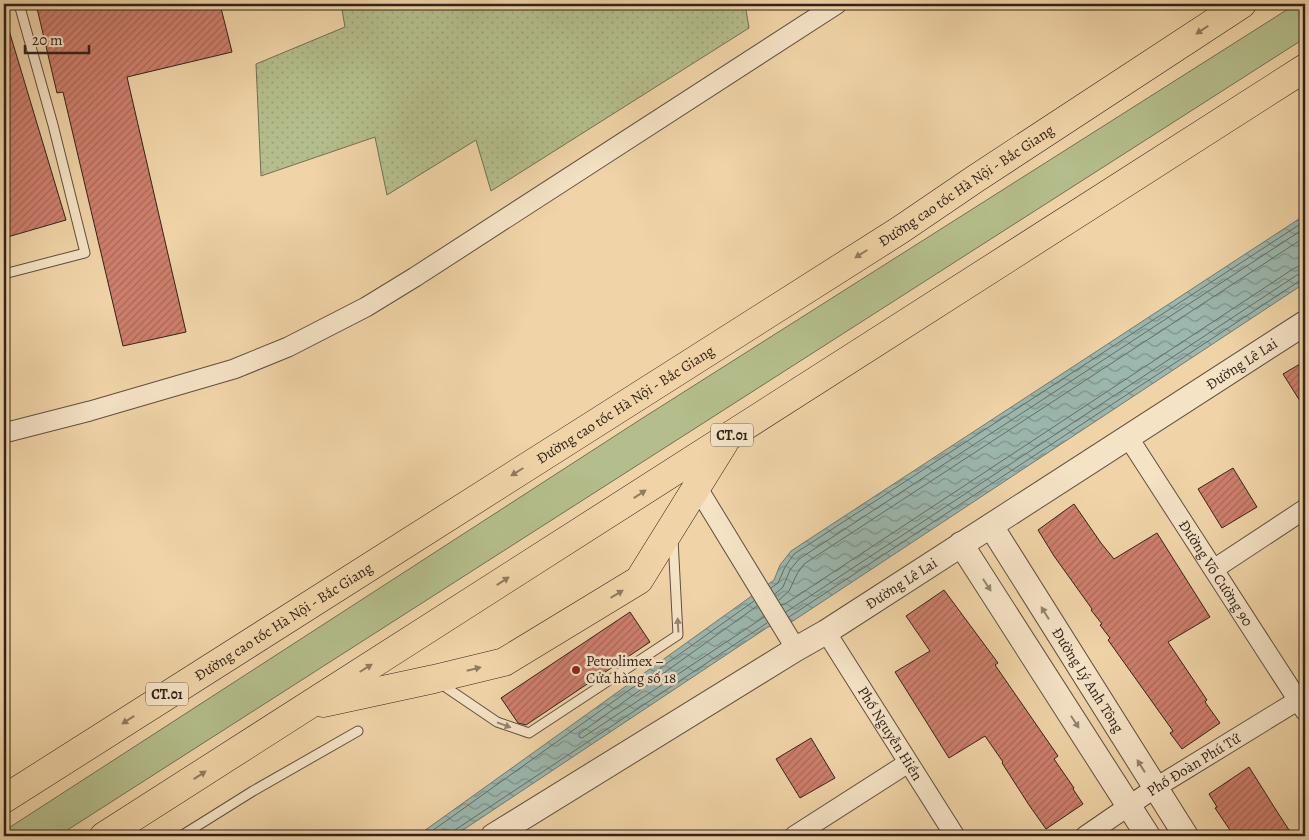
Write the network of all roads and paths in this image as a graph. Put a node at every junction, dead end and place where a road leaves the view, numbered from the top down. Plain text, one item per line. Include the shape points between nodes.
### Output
1 (19, 4) edge
2 (837, 4) edge
3 (1242, 4) edge
4 (1305, 68) edge
5 (4, 274) edge
6 (1305, 323) edge
7 (4, 433) edge
8 (1128, 437) junction
9 (727, 438) junction
10 (696, 487) junction
11 (1305, 509) edge
12 (991, 526) junction
13 (672, 527) junction
14 (961, 544) junction
15 (1214, 569) junction
16 (331, 590) junction
17 (826, 632) junction
18 (796, 649) junction
19 (434, 680) junction
20 (1303, 702) edge
21 (307, 706) junction
22 (358, 731) dead end
23 (908, 763) junction
24 (4, 777) edge
25 (1155, 788) junction
26 (4, 799) edge
27 (159, 801) junction
28 (1129, 806) junction
29 (104, 836) edge
30 (120, 836) edge
31 (181, 836) edge
32 (493, 836) edge
33 (794, 836) edge
34 (955, 836) edge
35 (1086, 836) edge
36 (1148, 836) edge
37 (1186, 836) edge

1 - 5 lane via 84,253
2 - 7 street via 415,277 323,330 234,369
3 -> 16 highway, Đường cao tốc Hà Nội - Bắc Giang / CT.01 via 900,230
4 - 9 highway, CT.01
6 - 8 street, Đường Lê Lai
8 - 12 street, Đường Lê Lai
8 - 15 street, Đường Võ Cường 90
9 - 10 highway
21 -> 9 highway, CT.01
10 - 13 highway
10 - 18 street
11 - 15 street
12 - 14 street, Đường Lê Lai
25 -> 12 street, Đường Lý Anh Tông
19 -> 13 highway via 504,662 639,580
19 -> 13 lane via 497,722 529,733 678,635
14 - 17 street, Đường Lê Lai
14 -> 28 street
15 - 20 street, Đường Võ Cường 90
16 - 24 highway via 237,627
16 -> 26 highway, Đường cao tốc Hà Nội - Bắc Giang / CT.01
17 - 18 street, Đường Lê Lai
17 - 23 street, Phố Nguyễn Hiền
18 - 32 street, Đường Lê Lai
19 - 21 highway
20 - 25 street, Phố Đoàn Phú Tứ
27 -> 21 highway, CT.01
22 - 31 lane
23 - 33 street
23 - 34 street, Phố Nguyễn Hiền
25 - 28 street, Phố Đoàn Phú Tứ
25 - 37 street, Đường Lý Anh Tông
27 - 29 highway, CT.01
27 - 30 highway
28 - 35 street, Phố Đoàn Phú Tứ
28 - 36 street

